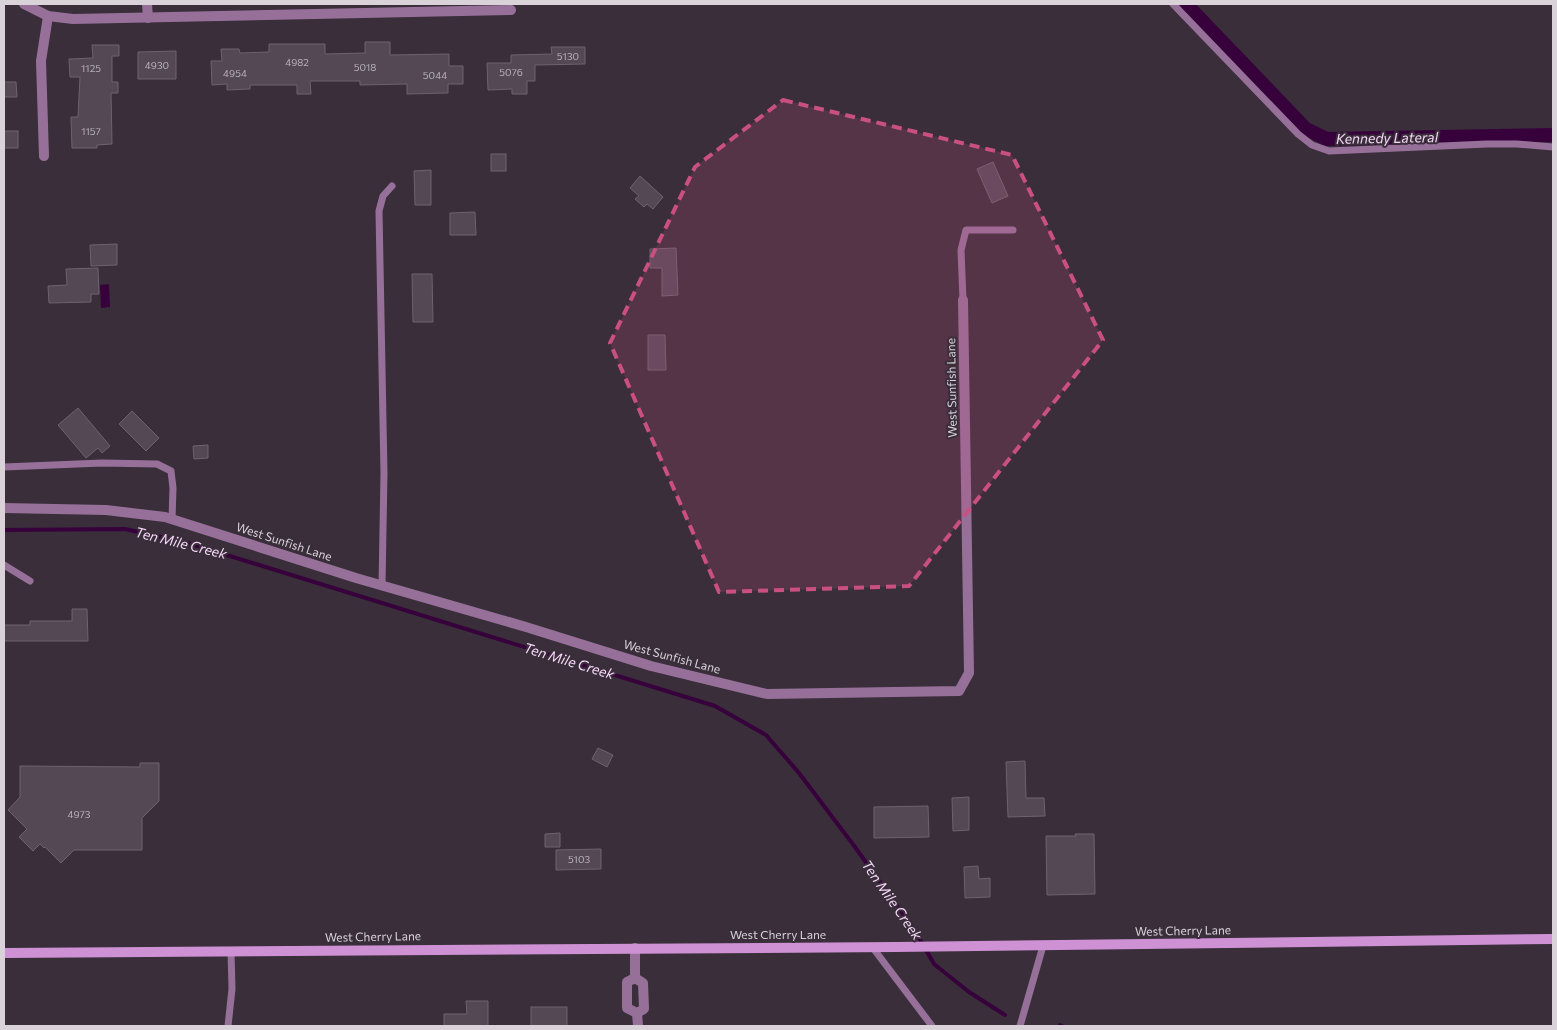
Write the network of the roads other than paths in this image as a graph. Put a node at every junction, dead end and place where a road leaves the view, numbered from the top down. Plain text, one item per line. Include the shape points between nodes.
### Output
1 (24, 4) edge
2 (147, 4) edge
3 (1173, 4) edge
4 (511, 10) dead end
5 (48, 16) junction
6 (148, 18) junction
7 (1553, 147) edge
8 (44, 156) dead end
9 (392, 186) dead end
10 (1013, 230) dead end
11 (963, 300) joint
12 (4, 467) edge
13 (4, 508) edge
14 (172, 520) junction
15 (4, 565) edge
16 (30, 581) dead end
17 (382, 586) junction
18 (1553, 939) edge
19 (1043, 946) junction
20 (635, 948) junction
21 (873, 948) junction
22 (231, 951) junction
23 (4, 953) edge
24 (635, 978) junction
25 (637, 1013) junction
26 (228, 1026) edge
27 (638, 1026) edge
28 (932, 1026) edge
29 (1020, 1026) edge

1 - 5 street
2 - 6 street
3 - 7 lane via 1298,134 1320,149 1348,151 1517,144
4 - 6 street
5 - 6 street
5 - 8 street via 41,61
9 - 17 lane via 383,196 379,211 384,473
10 - 11 lane via 966,230 961,250
11 - 17 street, West Sunfish Lane via 970,673 959,691 767,694 651,666
12 - 14 lane via 157,464 170,471
13 - 14 street, West Sunfish Lane via 106,510
14 - 17 street, West Sunfish Lane
15 - 16 lane
18 - 19 main road, West Cherry Lane
19 - 21 main road, West Cherry Lane
19 - 29 lane
20 - 21 main road, West Cherry Lane
20 - 22 main road, West Cherry Lane
20 - 24 street
21 - 28 lane
22 - 23 main road, West Cherry Lane
22 - 26 lane via 232,989
24 - 25 street via 643,983 644,1009
24 - 25 street via 626,982 627,1008
25 - 27 street

